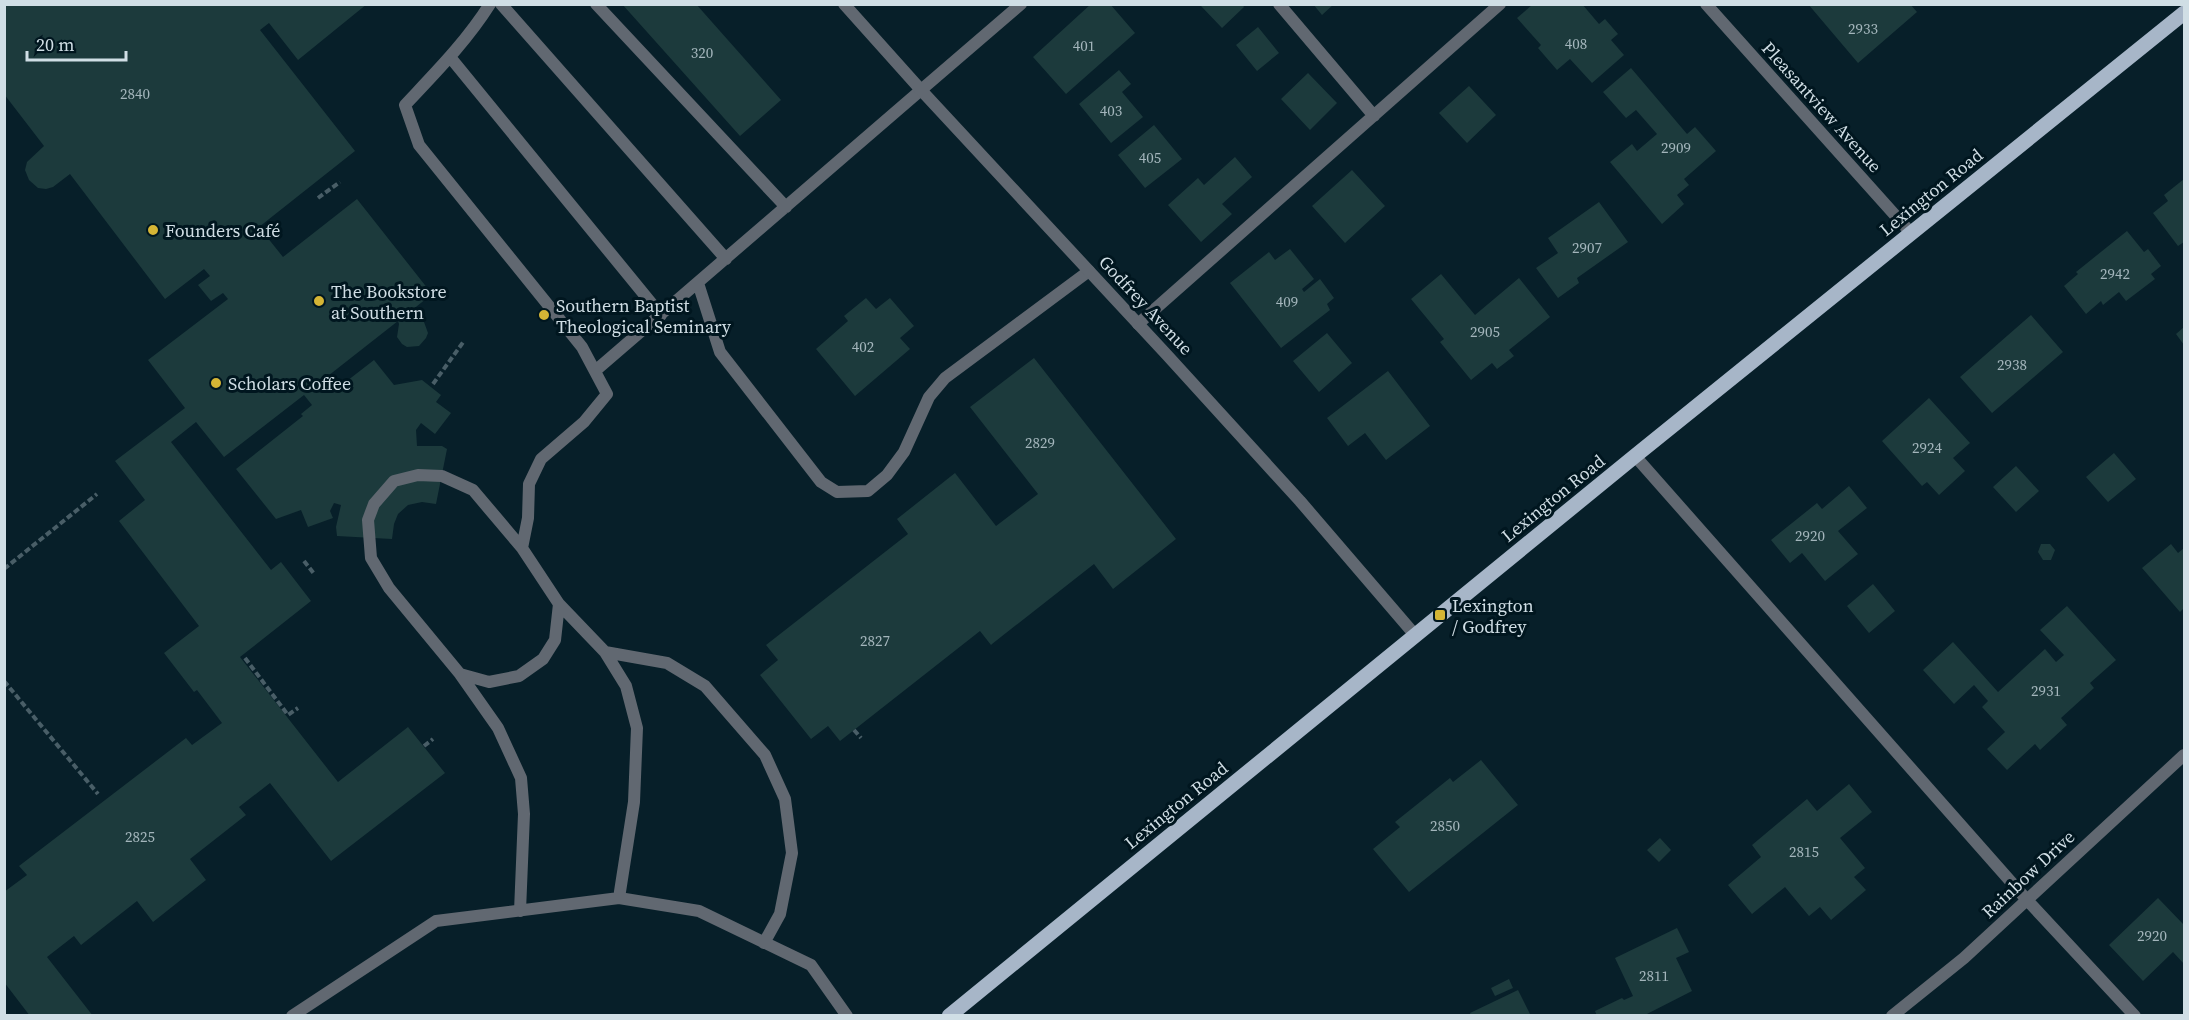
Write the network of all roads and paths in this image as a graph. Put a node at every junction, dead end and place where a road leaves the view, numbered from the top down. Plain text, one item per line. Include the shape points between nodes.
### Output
1 (489, 4) edge
2 (501, 4) edge
3 (596, 4) edge
4 (844, 4) edge
5 (1021, 4) edge
6 (1279, 4) edge
7 (1500, 4) edge
8 (1706, 4) edge
9 (2184, 14) edge
10 (450, 57) junction
11 (921, 90) junction
12 (1374, 116) junction
13 (340, 182) dead end
14 (318, 198) dead end
15 (786, 207) junction
16 (1911, 233) junction
17 (726, 259) junction
18 (1089, 271) junction
19 (698, 283) junction
20 (661, 315) junction
21 (1138, 324) junction
22 (464, 341) dead end
23 (595, 371) junction
24 (433, 384) dead end
25 (1635, 456) junction
26 (97, 494) dead end
27 (522, 548) junction
28 (304, 561) dead end
29 (4, 569) edge
30 (315, 575) dead end
31 (559, 604) junction
32 (1415, 635) junction
33 (605, 652) junction
34 (245, 658) dead end
35 (460, 674) junction
36 (4, 681) edge
37 (298, 708) dead end
38 (854, 730) dead end
39 (861, 738) dead end
40 (433, 739) dead end
41 (424, 746) dead end
42 (2184, 754) edge
43 (98, 794) dead end
44 (619, 898) junction
45 (2027, 900) junction
46 (520, 911) junction
47 (764, 943) junction
48 (292, 1016) edge
49 (847, 1016) edge
50 (949, 1016) edge
51 (1892, 1016) edge
52 (2135, 1016) edge

1 - 10 street
2 - 17 street
3 - 15 street
4 - 11 street, Godfrey Avenue
5 - 11 street
6 - 12 street
7 - 12 street
8 - 16 street, Pleasantview Avenue
9 - 16 main road, Lexington Road
10 - 20 street
10 - 23 street via 405,105 419,145 582,347
11 - 15 street
11 - 18 street, Godfrey Avenue
12 - 21 street
13 - 14 path
15 - 17 street
16 - 25 main road, Lexington Road
17 - 19 street
18 - 19 street via 945,378 929,397 904,452 887,475 868,491 837,492 821,482 720,352
18 - 21 street, Godfrey Avenue
19 - 20 street
20 - 23 street
21 - 32 street, Godfrey Avenue via 1300,501
22 - 24 path
23 - 27 street via 607,394 584,422 541,459 529,484
25 - 32 main road, Lexington Road
25 - 45 street
26 - 29 path
27 - 31 street
27 - 35 street via 473,490 442,476 394,481 374,504 368,520 371,558 389,588
28 - 30 path
31 - 33 street
31 - 35 street via 555,640 543,659 519,676 489,682
32 - 50 main road, Lexington Road
33 - 44 street via 626,686 637,728 634,802
33 - 47 street via 667,663 705,686 765,755 785,799 792,853 780,914
34 - 37 path via 288,715
35 - 46 street via 498,728 521,778 524,814
36 - 43 path
38 - 39 path
40 - 41 path
42 - 45 street, Rainbow Drive
44 - 46 street
44 - 47 street via 699,911
45 - 51 street, Rainbow Drive
45 - 52 street
46 - 48 street via 436,921
47 - 49 street via 811,965

